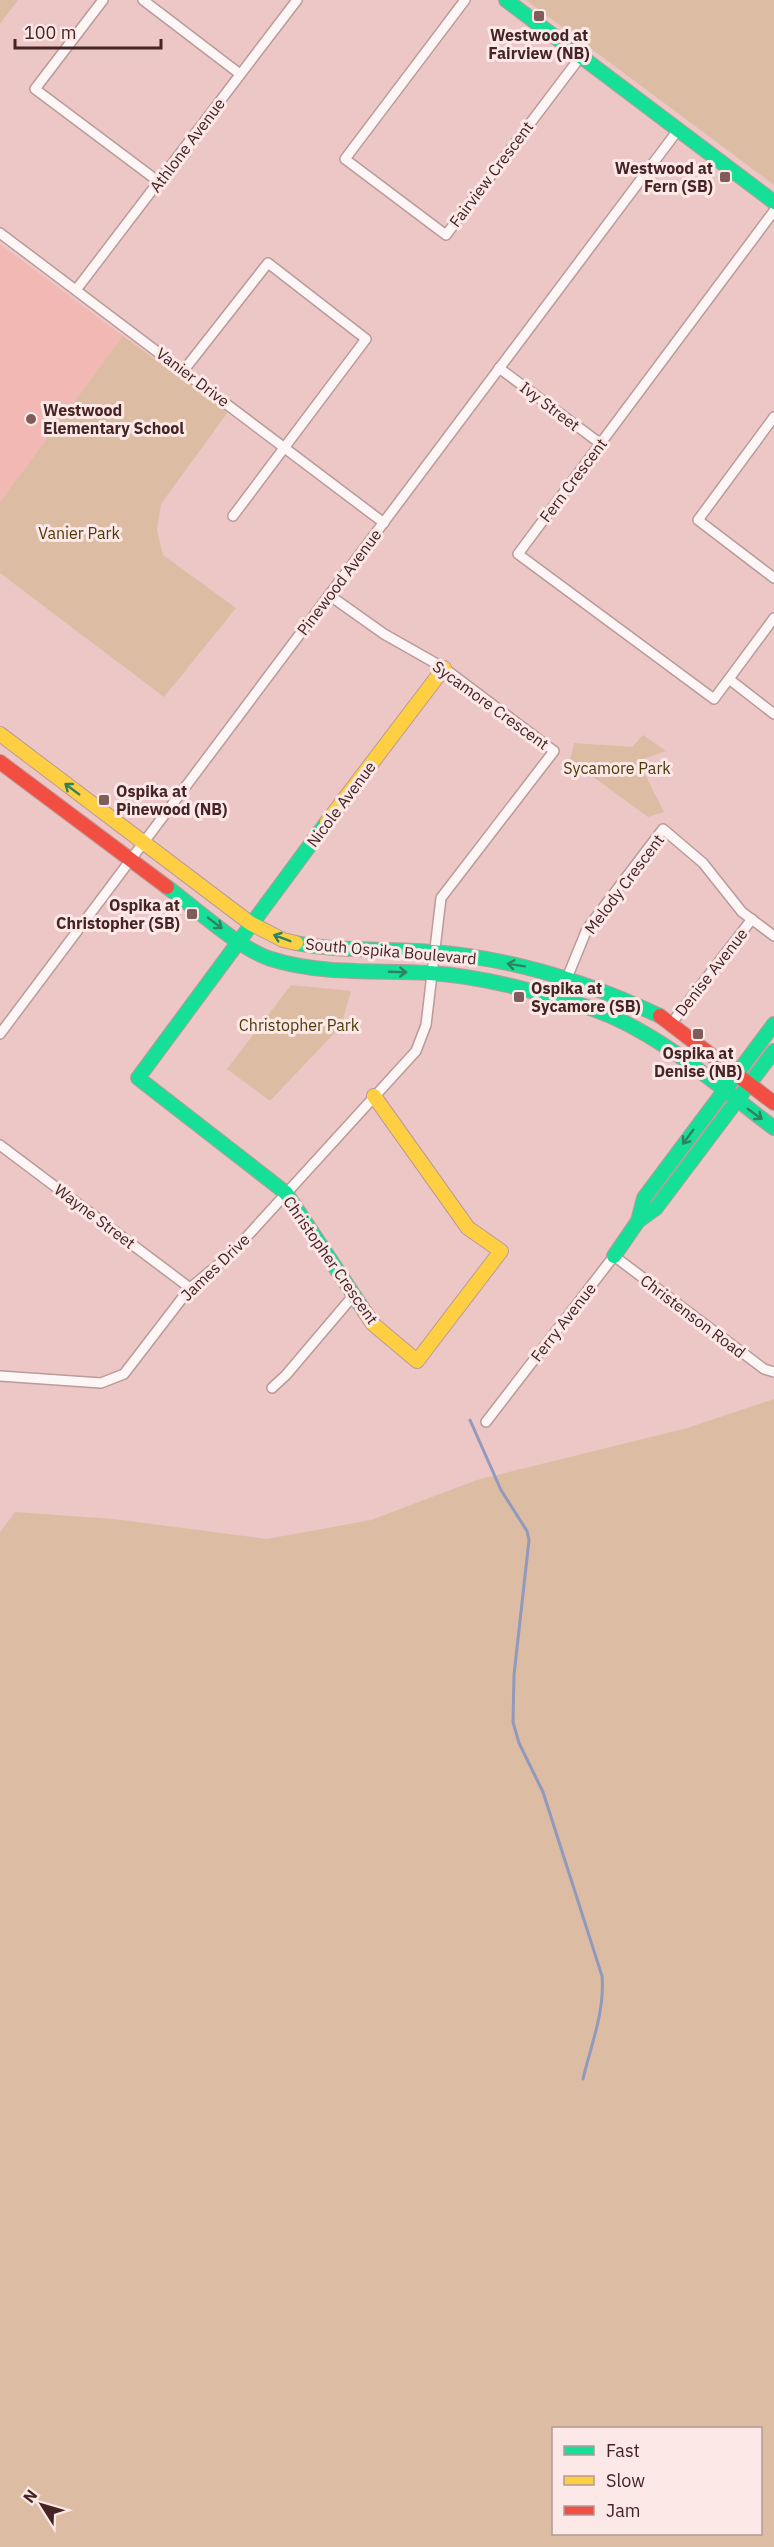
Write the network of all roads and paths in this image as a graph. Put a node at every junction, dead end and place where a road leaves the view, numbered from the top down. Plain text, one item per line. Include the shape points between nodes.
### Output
1 (103, 0) edge
2 (143, 0) edge
3 (297, 0) edge
4 (465, 0) edge
5 (506, 0) edge
6 (580, 56) junction
7 (240, 75) junction
8 (678, 130) junction
9 (159, 182) junction
10 (774, 202) edge
11 (774, 211) edge
12 (0, 233) edge
13 (76, 290) junction
14 (500, 368) junction
15 (184, 370) junction
16 (774, 417) edge
17 (601, 444) junction
18 (285, 448) junction
19 (233, 516) dead end
20 (384, 523) junction
21 (774, 578) edge
22 (329, 595) junction
23 (774, 618) edge
24 (444, 668) junction
25 (729, 679) junction
26 (774, 714) edge
27 (0, 734) edge
28 (0, 762) edge
29 (143, 843) junction
30 (130, 860) junction
31 (752, 919) junction
32 (250, 923) junction
33 (774, 936) edge
34 (238, 940) junction
35 (434, 952) junction
36 (431, 973) junction
37 (567, 978) junction
38 (670, 1024) junction
39 (774, 1024) edge
40 (0, 1034) edge
41 (774, 1051) edge
42 (735, 1074) junction
43 (749, 1084) junction
44 (723, 1090) junction
45 (374, 1096) junction
46 (736, 1100) junction
47 (774, 1103) edge
48 (774, 1128) edge
49 (0, 1145) edge
50 (286, 1193) junction
51 (638, 1221) junction
52 (614, 1256) junction
53 (190, 1288) junction
54 (353, 1296) junction
55 (774, 1372) edge
56 (0, 1376) edge
57 (272, 1388) dead end
58 (486, 1422) dead end

1 - 9 street via 35,90
2 - 7 street
3 - 7 street, Athlone Avenue
4 - 6 street, Fairview Crescent via 345,159 446,235
5 - 6 street
6 - 8 street
7 - 9 street, Athlone Avenue
8 - 10 street
8 - 14 street, Pinewood Avenue
9 - 13 street, Athlone Avenue
11 - 17 street, Fern Crescent
12 - 13 street, Vanier Drive
13 - 15 street, Vanier Drive
14 - 17 street, Ivy Street
14 - 20 street, Pinewood Avenue
15 - 18 street, Vanier Drive
15 - 18 street via 268,263 366,339
16 - 21 street via 698,520
17 - 25 street, Fern Crescent via 518,554 714,699
18 - 19 street
18 - 20 street, Vanier Drive
20 - 22 street, Pinewood Avenue
22 - 24 street, Sycamore Crescent via 384,634
22 - 29 street, Pinewood Avenue
23 - 25 street
24 - 32 street, Nicole Avenue
24 - 35 street, Sycamore Crescent via 554,751 441,898
25 - 26 street
29 -> 27 street, South Ospika Boulevard
28 - 30 street, South Ospika Boulevard
29 - 30 street, Pinewood Avenue
29 - 32 street, South Ospika Boulevard
30 -> 34 street, South Ospika Boulevard
30 - 40 street, Pinewood Avenue
31 - 33 street, Melody Crescent
31 - 37 street, Melody Crescent via 703,863 663,830 587,929
31 - 38 street, Denise Avenue
32 - 34 street, Nicole Avenue
35 -> 32 street, South Ospika Boulevard via 317,947 283,939
34 -> 36 street, South Ospika Boulevard via 269,959 319,970
34 - 50 street, Christopher Crescent via 138,1078
35 - 36 street, Sycamore Crescent
37 -> 35 street, South Ospika Boulevard via 530,967
36 - 44 street, South Ospika Boulevard via 520,988 587,1007 653,1038
36 - 45 street, James Drive via 426,1025 416,1051
37 - 38 street, South Ospika Boulevard
38 - 42 street, South Ospika Boulevard
39 - 42 street, Ferry Avenue
41 - 43 street, Ferry Avenue
42 - 43 street, South Ospika Boulevard
42 - 44 street, Ferry Avenue
43 - 46 street, Ferry Avenue
43 - 47 street, South Ospika Boulevard
44 - 46 street, South Ospika Boulevard
44 -> 51 street, Ferry Avenue via 644,1198
45 - 50 street, James Drive
45 - 54 street, Christopher Crescent via 468,1228 501,1251 417,1361 373,1324
46 -> 48 street, South Ospika Boulevard
46 - 51 street, Ferry Avenue via 656,1208
49 - 53 street, Wayne Street
50 - 53 street, James Drive via 231,1254
50 - 54 street, Christopher Crescent
51 - 52 street, Ferry Avenue
52 - 55 street, Christenson Road via 764,1369
52 - 58 street, Ferry Avenue
53 - 56 street, James Drive via 124,1374 101,1383
54 - 57 street

